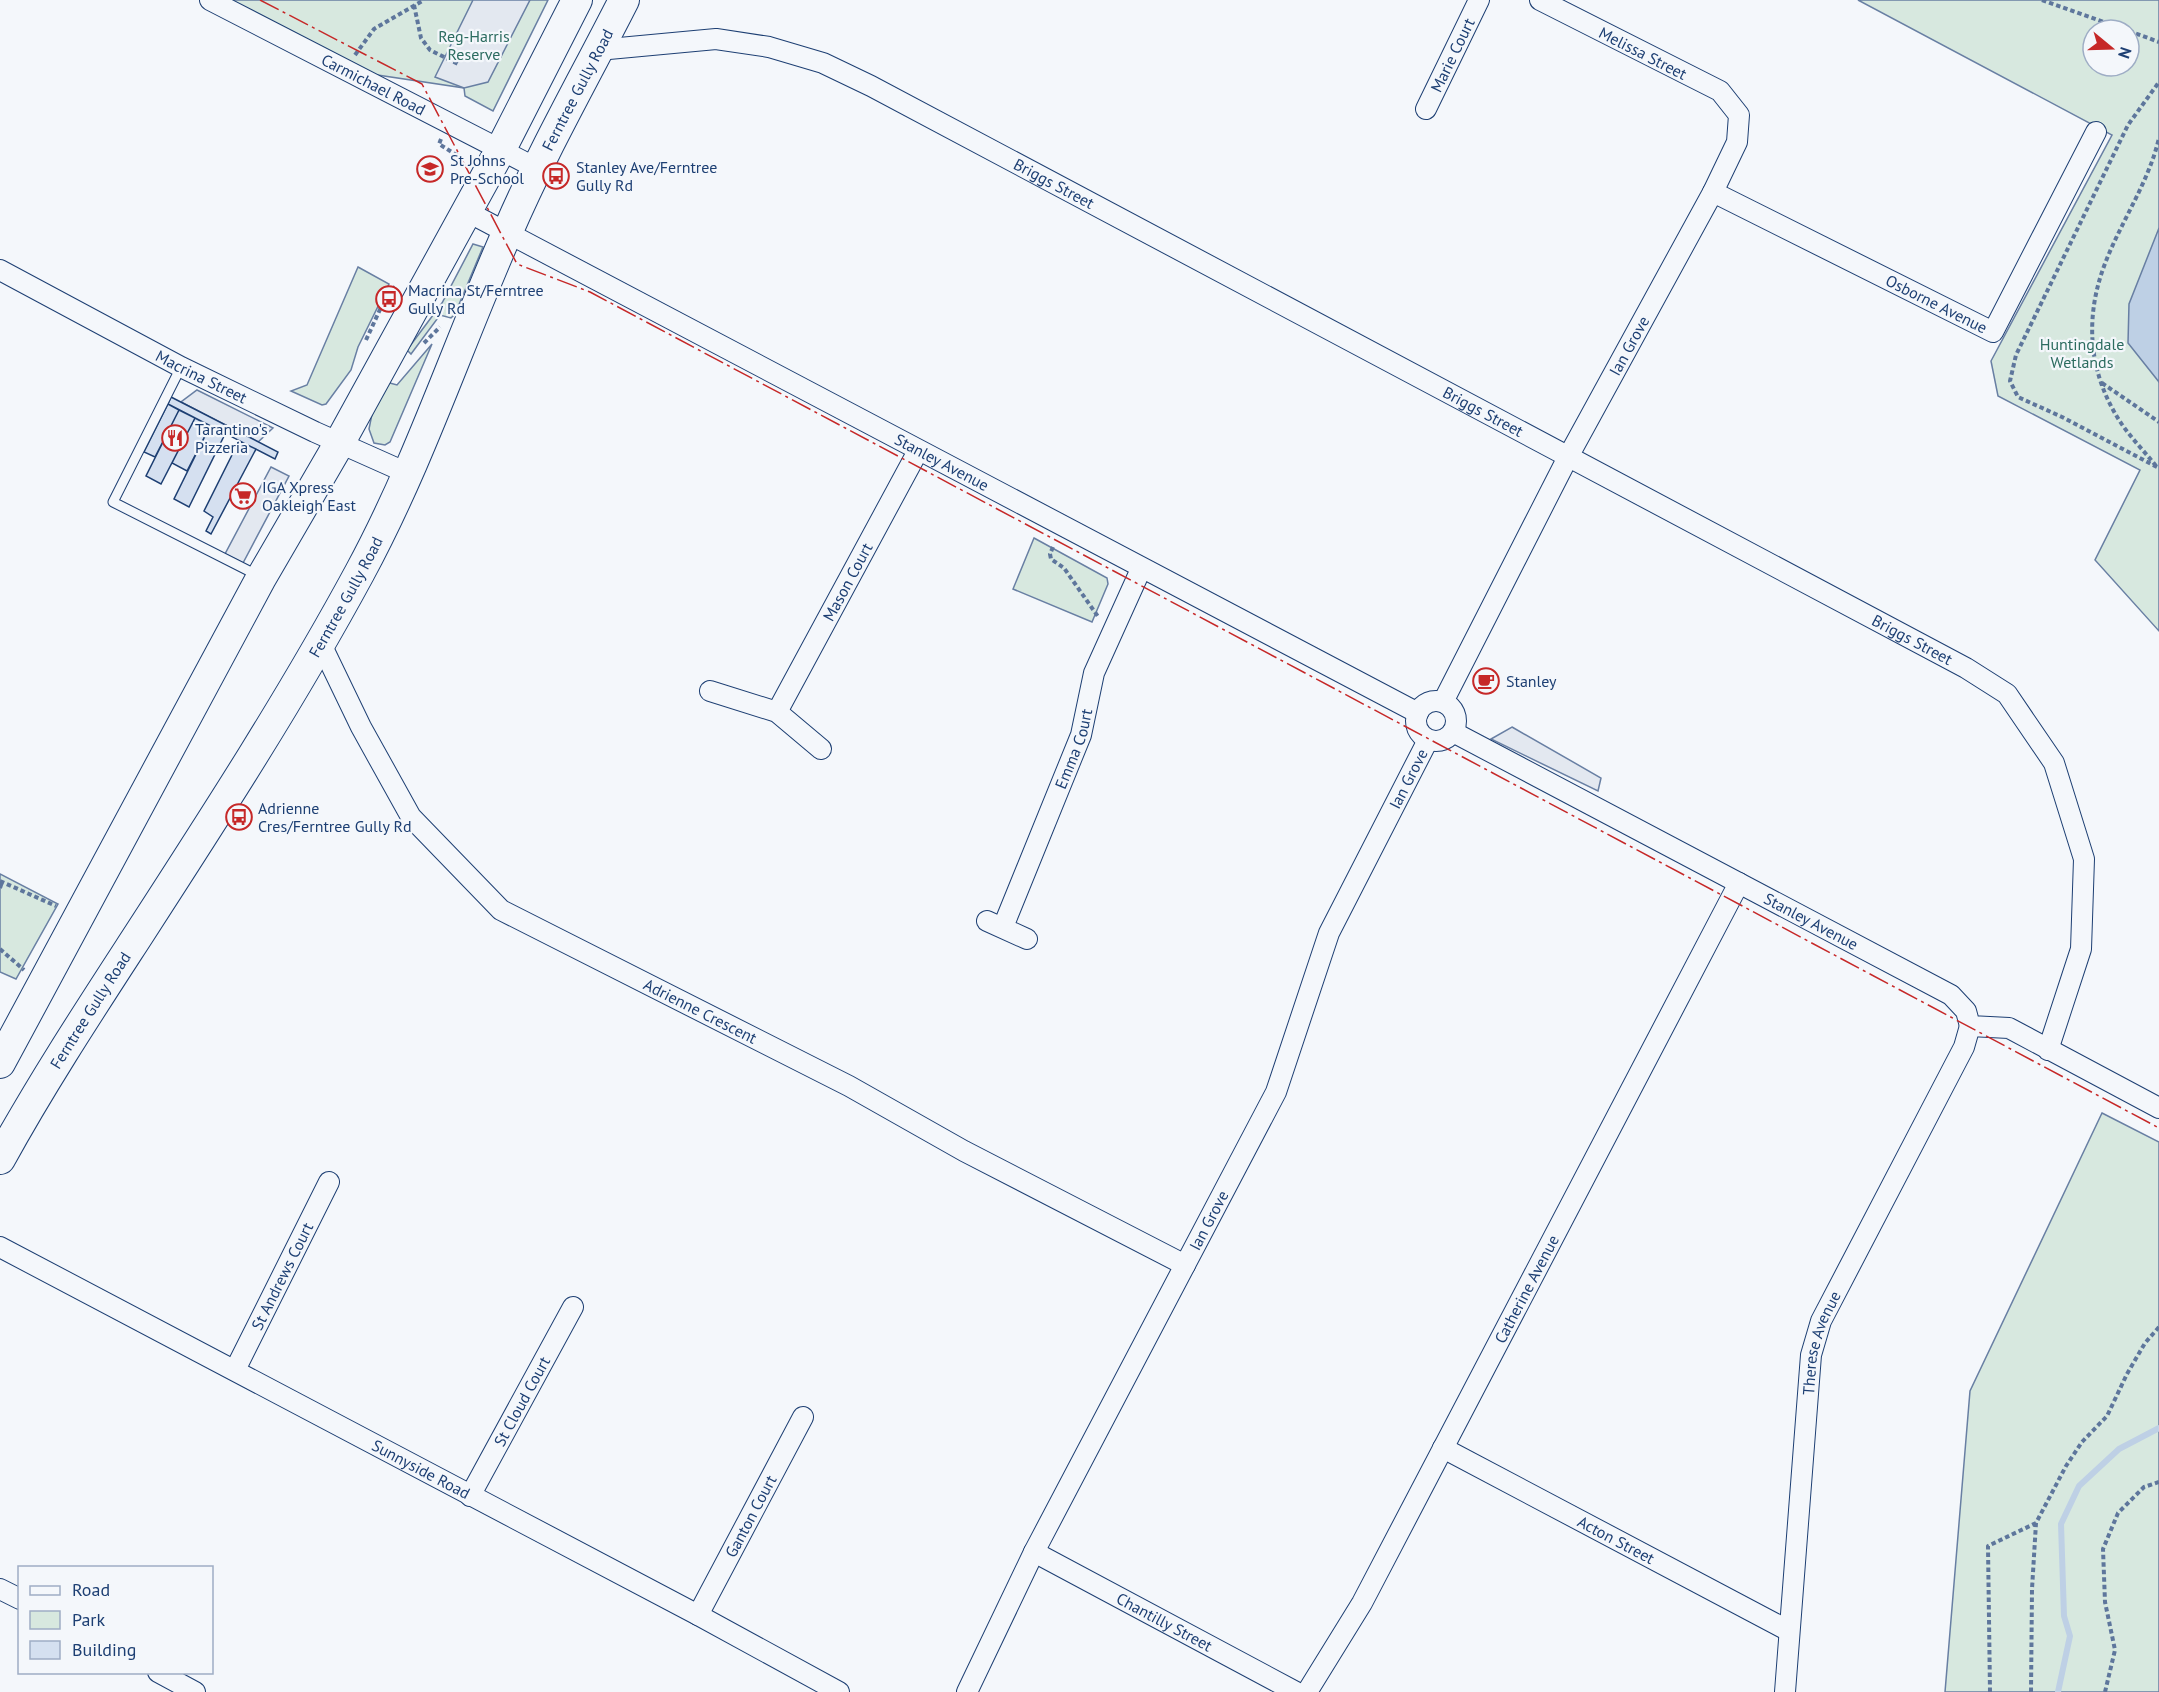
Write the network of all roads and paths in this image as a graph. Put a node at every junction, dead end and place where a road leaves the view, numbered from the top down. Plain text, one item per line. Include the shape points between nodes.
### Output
1 (210, 0) edge
2 (424, 0) edge
3 (577, 0) edge
4 (624, 0) edge
5 (1479, 0) edge
6 (1540, 0) edge
7 (2042, 0) edge
8 (414, 5) junction
9 (2094, 18) edge
10 (2141, 35) edge
11 (2159, 42) edge
12 (598, 51) junction
13 (460, 65) dead end
14 (344, 70) junction
15 (2159, 82) edge
16 (1426, 109) dead end
17 (1739, 115) joint
18 (448, 122) junction
19 (2096, 132) dead end
20 (2159, 138) edge
21 (501, 149) junction
22 (536, 168) junction
23 (461, 171) dead end
24 (1713, 192) junction
25 (466, 211) junction
26 (507, 232) junction
27 (0, 270) edge
28 (403, 282) dead end
29 (366, 342) dead end
30 (181, 367) junction
31 (2101, 382) junction
32 (2159, 422) edge
33 (340, 442) junction
34 (918, 451) junction
35 (1568, 457) junction
36 (2158, 468) edge
37 (407, 472) junction
38 (1053, 547) dead end
39 (1141, 568) junction
40 (261, 578) junction
41 (1100, 618) dead end
42 (321, 644) junction
43 (710, 691) dead end
44 (1443, 702) junction
45 (777, 712) junction
46 (1418, 713) junction
47 (1453, 732) junction
48 (1428, 740) junction
49 (821, 749) dead end
50 (1, 882) edge
51 (1739, 883) junction
52 (0, 888) edge
53 (60, 907) dead end
54 (1027, 939) dead end
55 (0, 949) edge
56 (25, 971) dead end
57 (1970, 1026) junction
58 (2048, 1050) junction
59 (0, 1063) edge
60 (2159, 1108) edge
61 (0, 1159) edge
62 (329, 1182) dead end
63 (0, 1246) edge
64 (1185, 1265) junction
65 (573, 1307) dead end
66 (2159, 1327) edge
67 (235, 1370) junction
68 (803, 1417) dead end
69 (1443, 1448) junction
70 (2159, 1482) edge
71 (470, 1496) junction
72 (2036, 1522) junction
73 (1034, 1552) junction
74 (0, 1589) edge
75 (18, 1598) edge
76 (698, 1615) junction
77 (1789, 1631) junction
78 (162, 1674) edge
79 (195, 1692) edge
80 (839, 1692) edge
81 (967, 1692) edge
82 (1296, 1692) edge
83 (1307, 1692) edge
84 (1785, 1692) edge
85 (1990, 1692) edge
86 (2031, 1692) edge
87 (2105, 1692) edge

1 - 14 street, Carmichael Road
2 - 8 path
3 - 21 main road
4 - 12 main road, Ferntree Gully Road
5 - 16 street, Marie Court
6 - 17 street, Melissa Street via 1720,92
7 - 9 path
8 - 13 path via 421,38 430,50
8 - 14 path via 374,29
10 - 11 path
12 - 22 main road, Ferntree Gully Road
12 - 35 street, Briggs Street via 716,39 769,46 824,63
14 - 18 street, Carmichael Road
15 - 36 path via 2128,125 2016,355 2010,381 2018,397
17 - 24 street, Ian Grove via 1737,142
18 - 21 street, Carmichael Road
18 - 23 path via 439,144 466,161
19 - 24 street, Osborne Avenue via 1993,332
20 - 31 path via 2153,162 2103,269 2091,318 2093,356
21 - 22 street, Carmichael Road
21 - 25 main road
22 - 26 main road, Ferntree Gully Road
24 - 35 street, Ian Grove
25 - 26 street, Stanley Avenue
25 - 33 main road
26 - 34 street, Stanley Avenue
26 - 37 main road, Ferntree Gully Road
27 - 30 street, Macrina Street
28 - 29 path via 388,292
30 - 33 street, Macrina Street
30 - 40 lane via 113,502
31 - 32 path
31 - 36 path via 2121,424
33 - 37 street, Macrina Street
33 - 40 main road
34 - 39 street, Stanley Avenue
34 - 45 street, Mason Court
35 - 44 street, Ian Grove
35 - 58 street, Briggs Street via 1966,668 2007,694 2054,763 2084,859 2081,949
37 - 42 main road, Ferntree Gully Road via 363,567
38 - 41 path via 1051,559 1064,568
39 - 46 street, Stanley Avenue
39 - 54 street, Emma Court via 1094,673 1082,735 995,924
40 - 59 main road
42 - 61 main road, Ferntree Gully Road via 215,817 34,1097
42 - 64 street, Adrienne Crescent via 361,727 411,816 501,910 849,1086 964,1151
43 - 45 street
44 - 46 street via 1426,704
44 - 47 street via 1456,717
45 - 49 street
46 - 48 street via 1419,732
47 - 48 street via 1440,741
47 - 51 street, Stanley Avenue
48 - 64 street, Ian Grove via 1329,933 1276,1092
50 - 52 path
50 - 53 path
51 - 57 street, Stanley Avenue via 1951,995 1966,1011
51 - 69 street, Catherine Avenue
55 - 56 path
57 - 58 street via 2009,1028
57 - 77 street, Therese Avenue via 1964,1047 1821,1322 1811,1355
58 - 60 street
62 - 67 street, St Andrews Court
63 - 67 street, Sunnyside Road
64 - 73 street, Ian Grove
65 - 71 street, St Cloud Court
66 - 72 path via 2145,1343 2107,1416 2066,1466
67 - 71 street, Sunnyside Road
68 - 76 street, Ganton Court
69 - 77 street, Acton Street
69 - 83 street, Catherine Avenue via 1362,1603
70 - 87 path via 2144,1487 2118,1513 2103,1549 2105,1602 2115,1650
71 - 76 street, Sunnyside Road
72 - 85 path via 1988,1546
72 - 86 path
73 - 81 street, Ian Grove
73 - 82 street, Chantilly Street
74 - 75 street
76 - 80 street, Sunnyside Road
77 - 84 street, Therese Avenue
78 - 79 street

